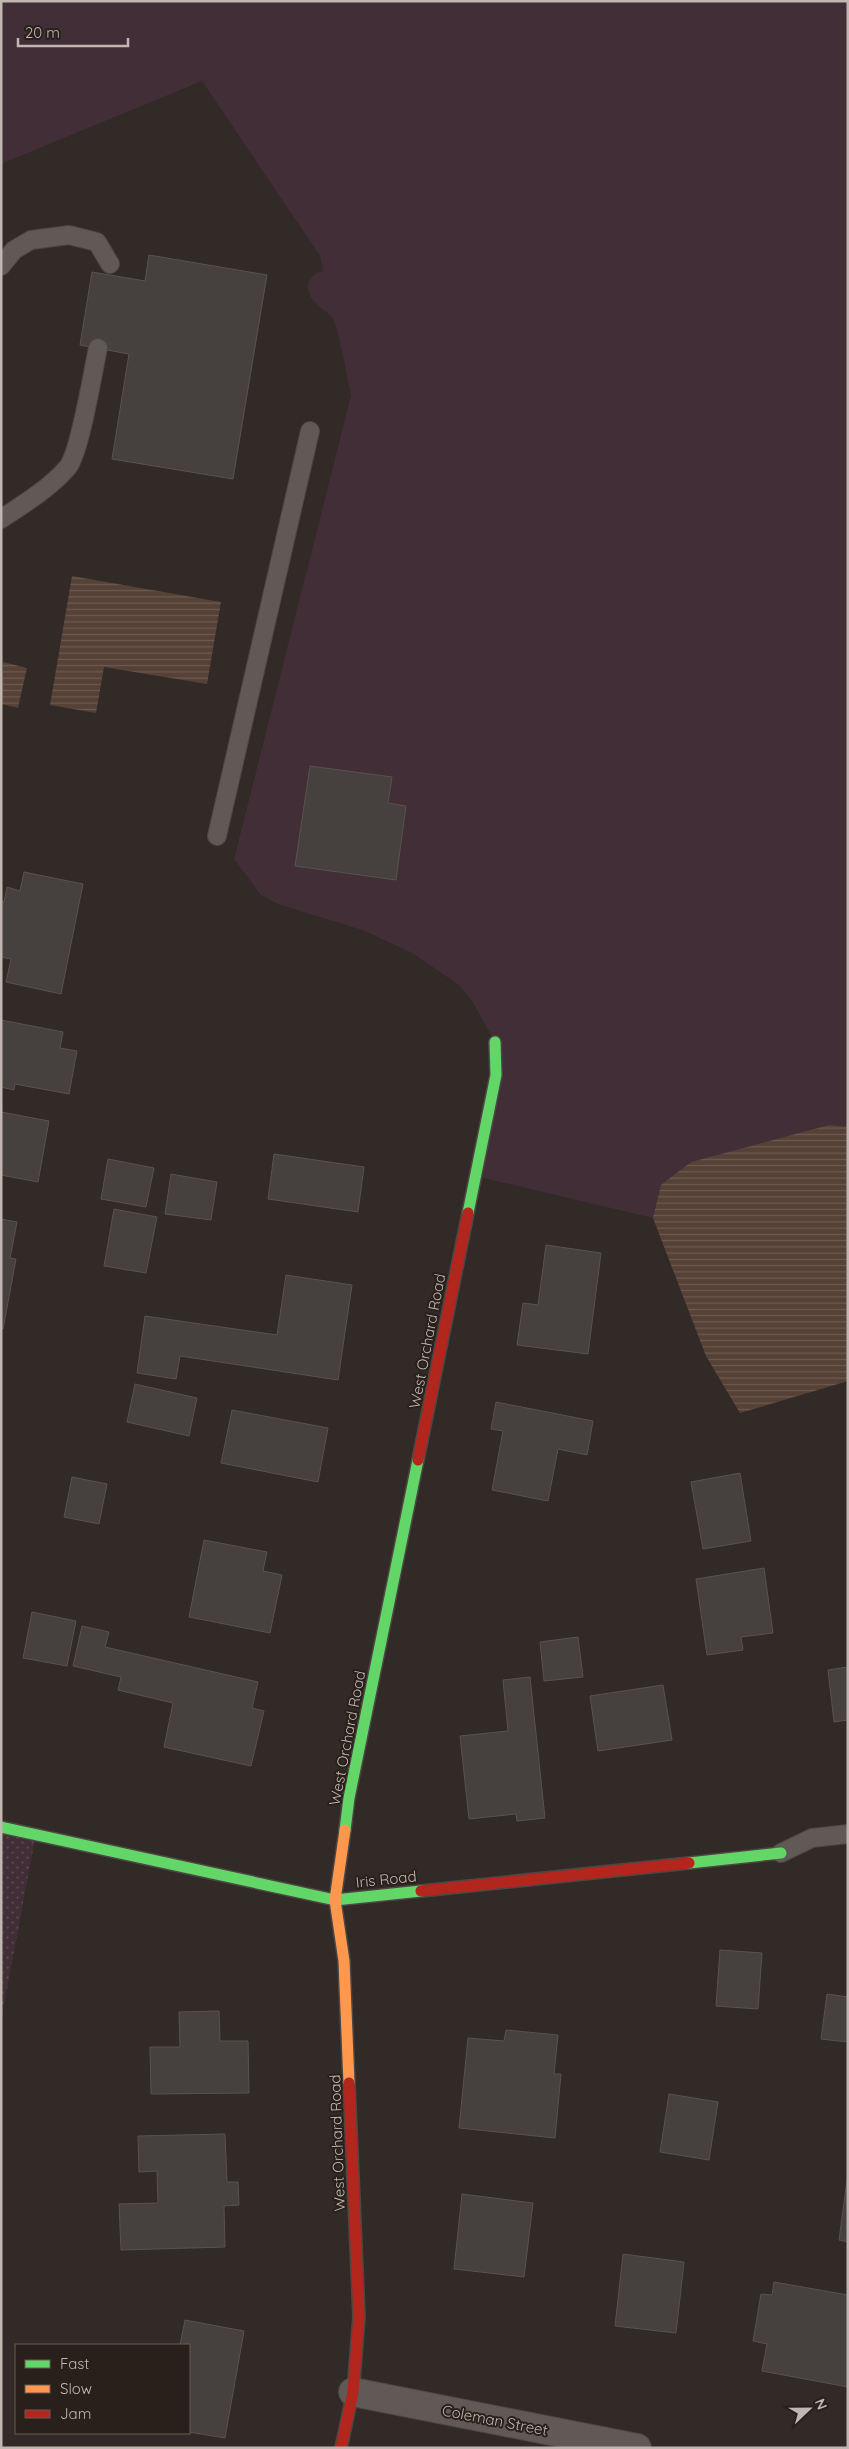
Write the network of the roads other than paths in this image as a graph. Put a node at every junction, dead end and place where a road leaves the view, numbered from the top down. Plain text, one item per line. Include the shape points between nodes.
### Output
1 (110, 264) dead end
2 (1, 266) edge
3 (98, 348) dead end
4 (310, 431) dead end
5 (1, 519) edge
6 (217, 836) dead end
7 (495, 1042) dead end
8 (1, 1827) edge
9 (848, 1834) edge
10 (781, 1852) joint
11 (335, 1900) junction
12 (353, 2392) junction
13 (341, 2448) edge
14 (637, 2448) edge

1 - 2 lane via 97,242 70,235 31,240 14,250
3 - 5 lane via 69,466
4 - 6 lane
7 - 11 street, West Orchard Road via 496,1075 349,1798
8 - 11 street, Iris Road
9 - 10 lane via 812,1838
10 - 11 street, Iris Road
11 - 12 street, West Orchard Road via 344,1961 359,2317
12 - 13 street, West Orchard Road
12 - 14 street, Coleman Street

